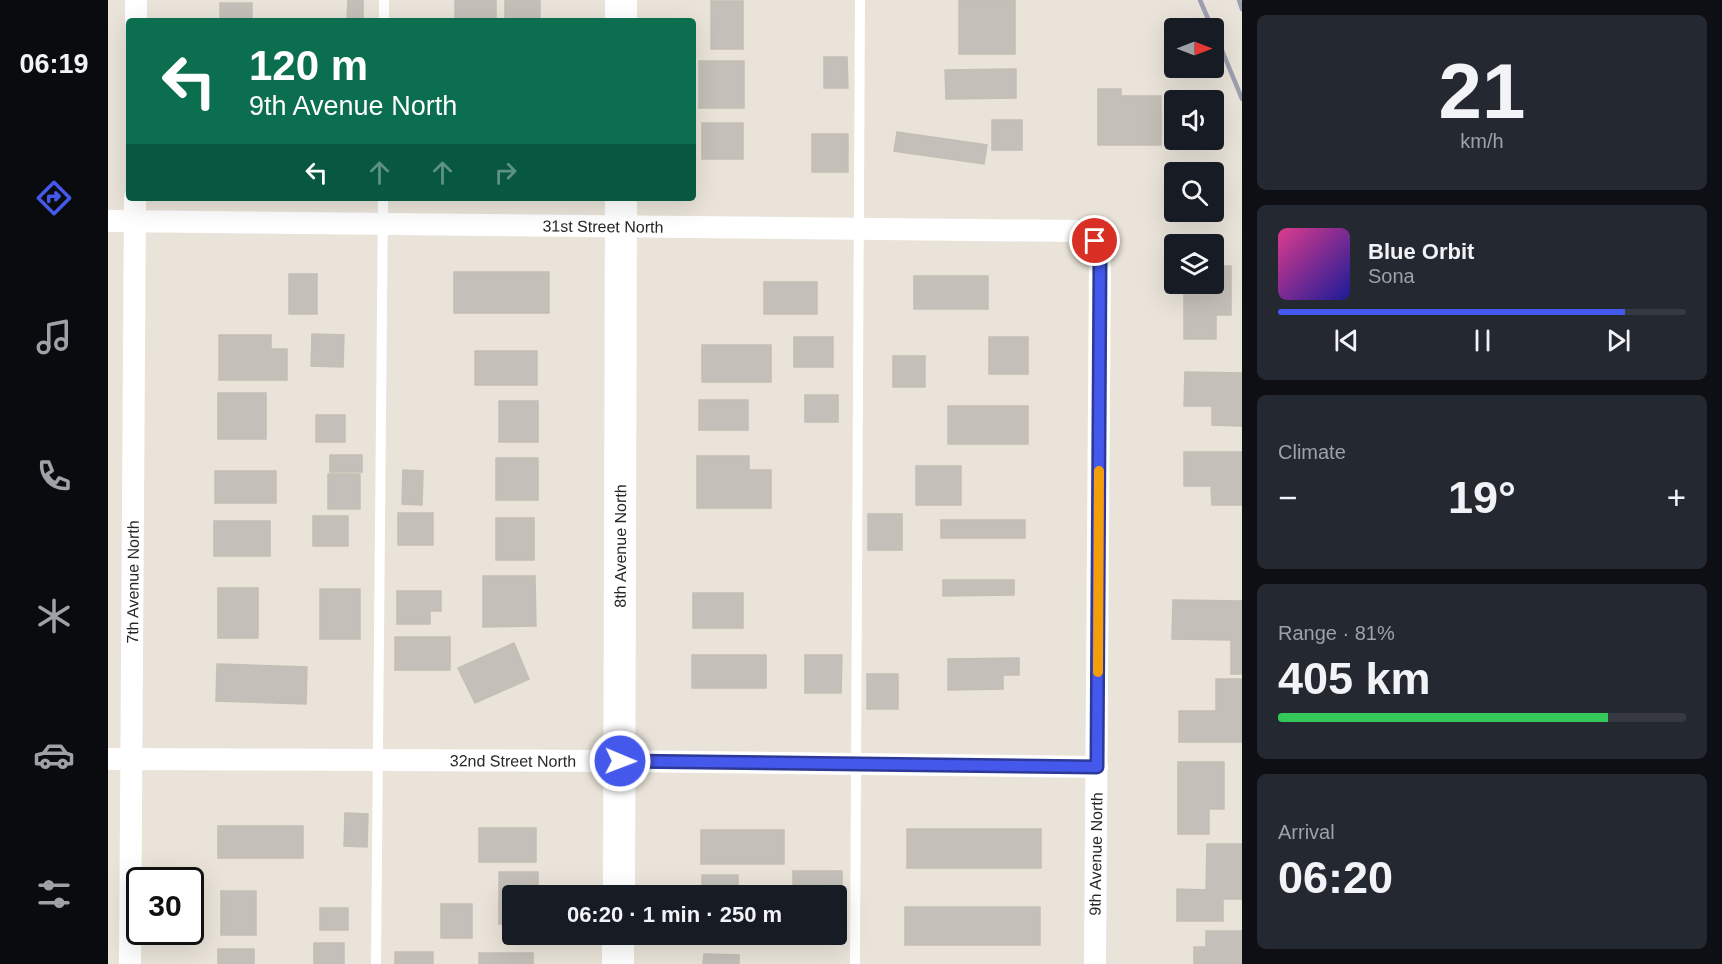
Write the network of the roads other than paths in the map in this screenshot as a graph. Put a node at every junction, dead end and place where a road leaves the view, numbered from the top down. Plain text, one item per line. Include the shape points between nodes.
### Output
1 (136, 0) edge
2 (384, 0) edge
3 (621, 0) edge
4 (860, 0) edge
5 (136, 18) edge
6 (384, 18) edge
7 (621, 18) edge
8 (135, 201) edge
9 (383, 201) edge
10 (621, 211) edge
11 (108, 221) edge
12 (135, 221) junction
13 (383, 223) junction
14 (858, 227) junction
15 (1095, 241) joint
16 (108, 759) edge
17 (132, 759) junction
18 (377, 760) junction
19 (620, 761) junction
20 (856, 763) junction
21 (1097, 767) junction
22 (619, 885) edge
23 (618, 945) edge
24 (130, 964) edge
25 (376, 964) edge
26 (618, 964) edge
27 (855, 964) edge
28 (1095, 964) edge

1 - 5 street
2 - 6 lane
3 - 7 street
4 - 14 lane
8 - 12 street, 7th Avenue North
9 - 13 lane
10 - 13 street, 31st Street North
10 - 14 street, 31st Street North
10 - 19 street, 8th Avenue North
11 - 12 street, 31st Street North
12 - 13 street, 31st Street North
12 - 17 street, 7th Avenue North
13 - 18 lane
14 - 15 street, 31st Street North via 1077,231
14 - 20 lane
15 - 21 street, 9th Avenue North via 1100,259
16 - 17 street, 32nd Street North
17 - 18 street, 32nd Street North
17 - 24 street, 7th Avenue North
18 - 19 street, 32nd Street North
18 - 25 lane
19 - 20 street, 32nd Street North
19 - 22 street, 8th Avenue North
20 - 21 street, 32nd Street North
20 - 27 lane
21 - 28 street, 9th Avenue North
23 - 26 street

